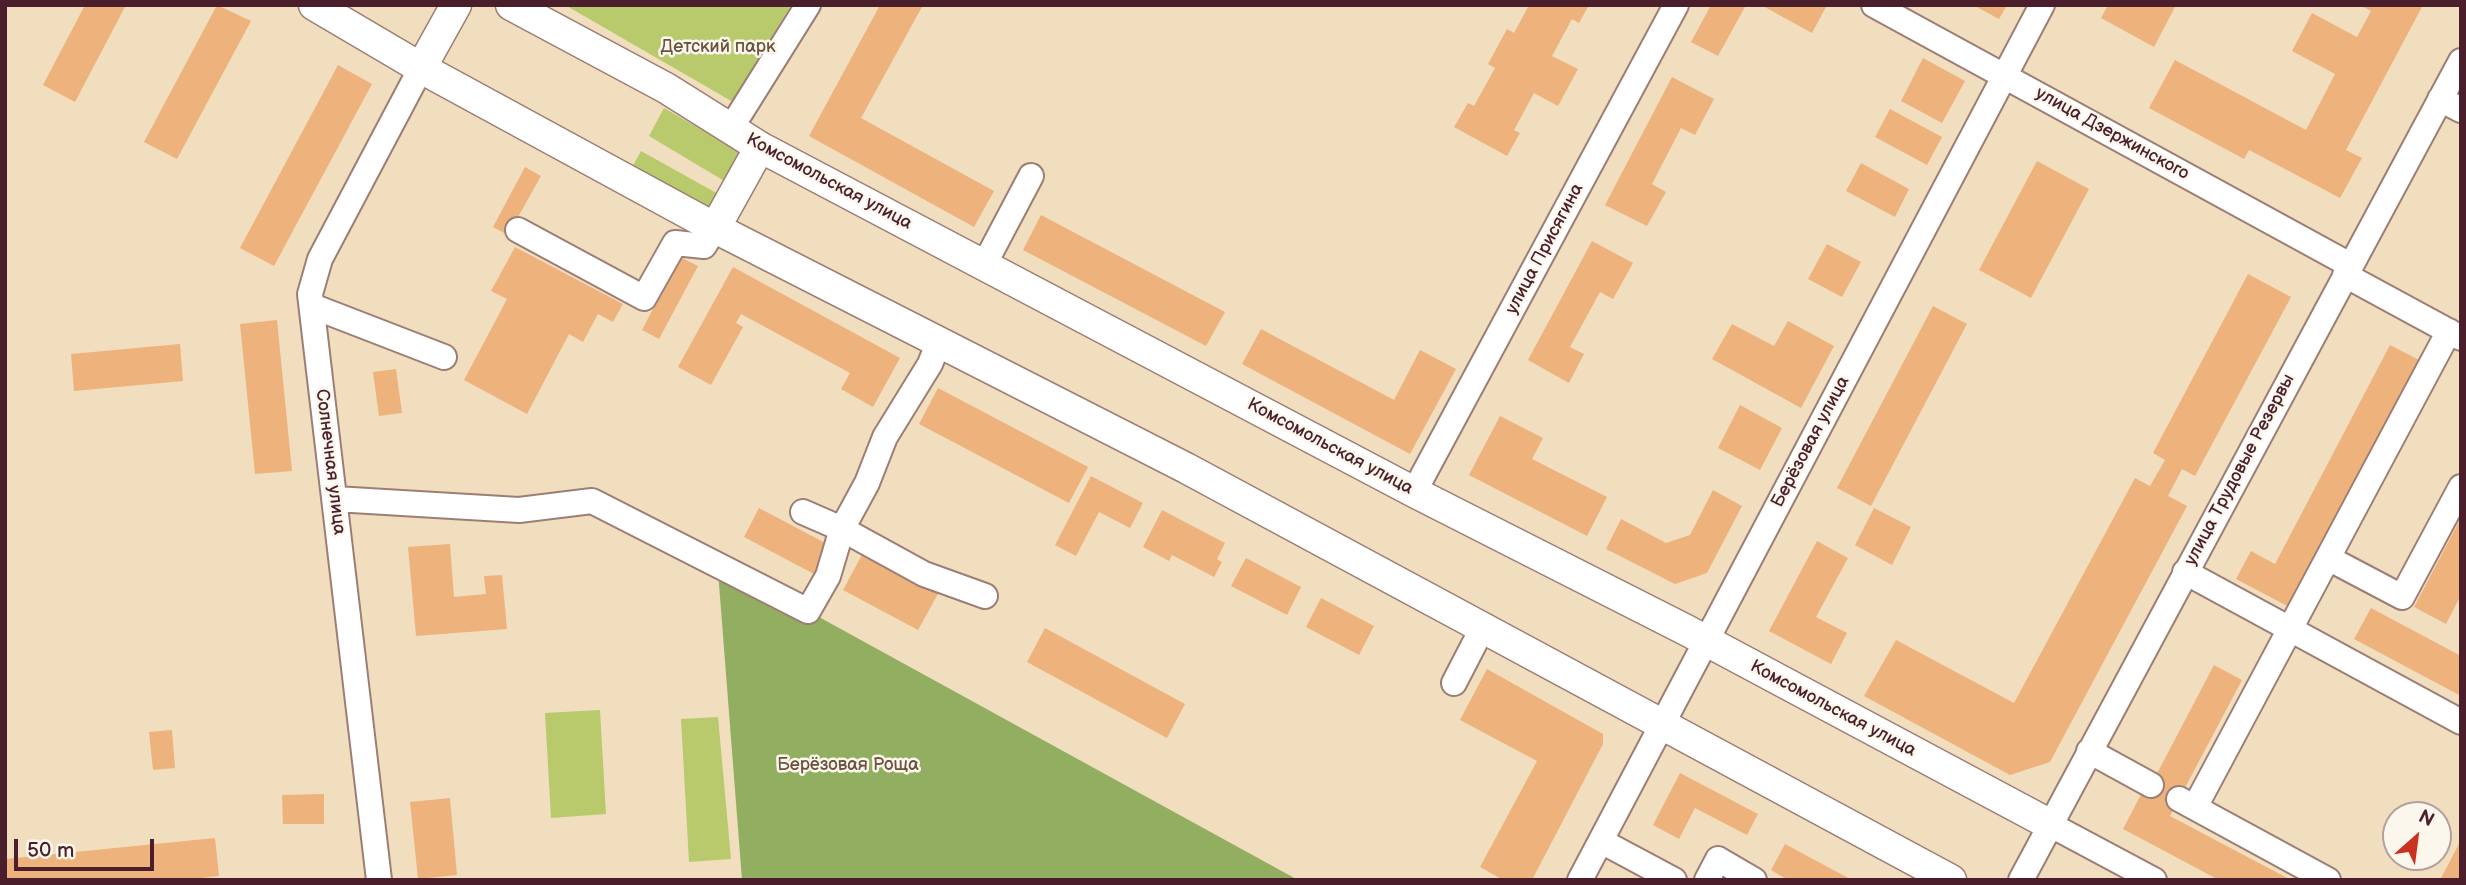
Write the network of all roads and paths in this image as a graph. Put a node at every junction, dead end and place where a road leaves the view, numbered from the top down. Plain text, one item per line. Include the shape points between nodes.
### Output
1 (314, 5) edge
2 (456, 5) edge
3 (511, 5) edge
4 (808, 5) edge
5 (1676, 5) edge
6 (1874, 5) edge
7 (2042, 5) edge
8 (2461, 61) edge
9 (421, 68) junction
10 (2004, 75) junction
11 (2450, 104) edge
12 (730, 128) junction
13 (760, 148) junction
14 (1031, 176) dead end
15 (715, 228) junction
16 (518, 230) dead end
17 (984, 265) junction
18 (2348, 270) junction
19 (312, 306) junction
20 (2455, 335) edge
21 (938, 344) junction
22 (444, 357) dead end
23 (2461, 487) edge
24 (1414, 492) junction
25 (335, 499) junction
26 (803, 512) dead end
27 (842, 529) junction
28 (2328, 558) junction
29 (2185, 572) junction
30 (985, 596) dead end
31 (1483, 627) junction
32 (2290, 630) junction
33 (1707, 641) junction
34 (1454, 683) dead end
35 (2461, 722) edge
36 (1663, 724) junction
37 (2088, 751) junction
38 (2151, 785) dead end
39 (2049, 824) junction
40 (1601, 841) junction
41 (379, 880) edge
42 (1580, 880) edge
43 (1674, 880) edge
44 (1707, 880) edge
45 (1754, 880) edge
46 (1951, 880) edge
47 (2021, 880) edge
48 (2154, 880) edge
49 (2328, 880) edge

1 - 9 main road
2 - 9 main road
3 - 12 main road, Комсомольская улица via 666,88
4 - 12 street
5 - 24 street, улица Присягина
6 - 10 street, улица Дзержинского
7 - 10 street, Берёзовая улица
8 - 11 street, улица Трудовые Резервы
9 - 15 main road
9 - 19 street, Солнечная улица via 320,259 310,294
10 - 18 street, улица Дзержинского
10 - 33 street, Берёзовая улица
11 - 18 street, улица Трудовые Резервы
12 - 13 main road, Комсомольская улица
13 - 15 main road
13 - 17 main road, Комсомольская улица
14 - 17 street
15 - 16 street via 704,246 675,243 644,298
15 - 21 main road
17 - 24 main road, Комсомольская улица
18 - 20 street, улица Дзержинского
18 - 29 street, улица Трудовые Резервы
19 - 22 street
19 - 25 street, Солнечная улица
20 - 28 street
21 - 27 street
21 - 31 main road via 1186,468
23 - 28 street via 2402,597
24 - 33 main road, Комсомольская улица
25 - 27 street via 519,510 592,500 808,611 828,576
25 - 41 street, Солнечная улица
26 - 27 street
27 - 30 street via 924,574
28 - 32 street
29 - 32 street
29 - 37 street, улица Трудовые Резервы
31 - 34 street
31 - 36 main road
32 - 35 street
32 - 49 street via 2187,803
33 - 36 street, Берёзовая улица
33 - 39 main road, Комсомольская улица
36 - 40 street, Берёзовая улица
36 - 46 main road
37 - 38 street
37 - 39 street, улица Трудовые Резервы
39 - 47 street, улица Трудовые Резервы
39 - 48 street, Комсомольская улица
40 - 42 street, Берёзовая улица
40 - 43 street
44 - 45 street via 1718,859

